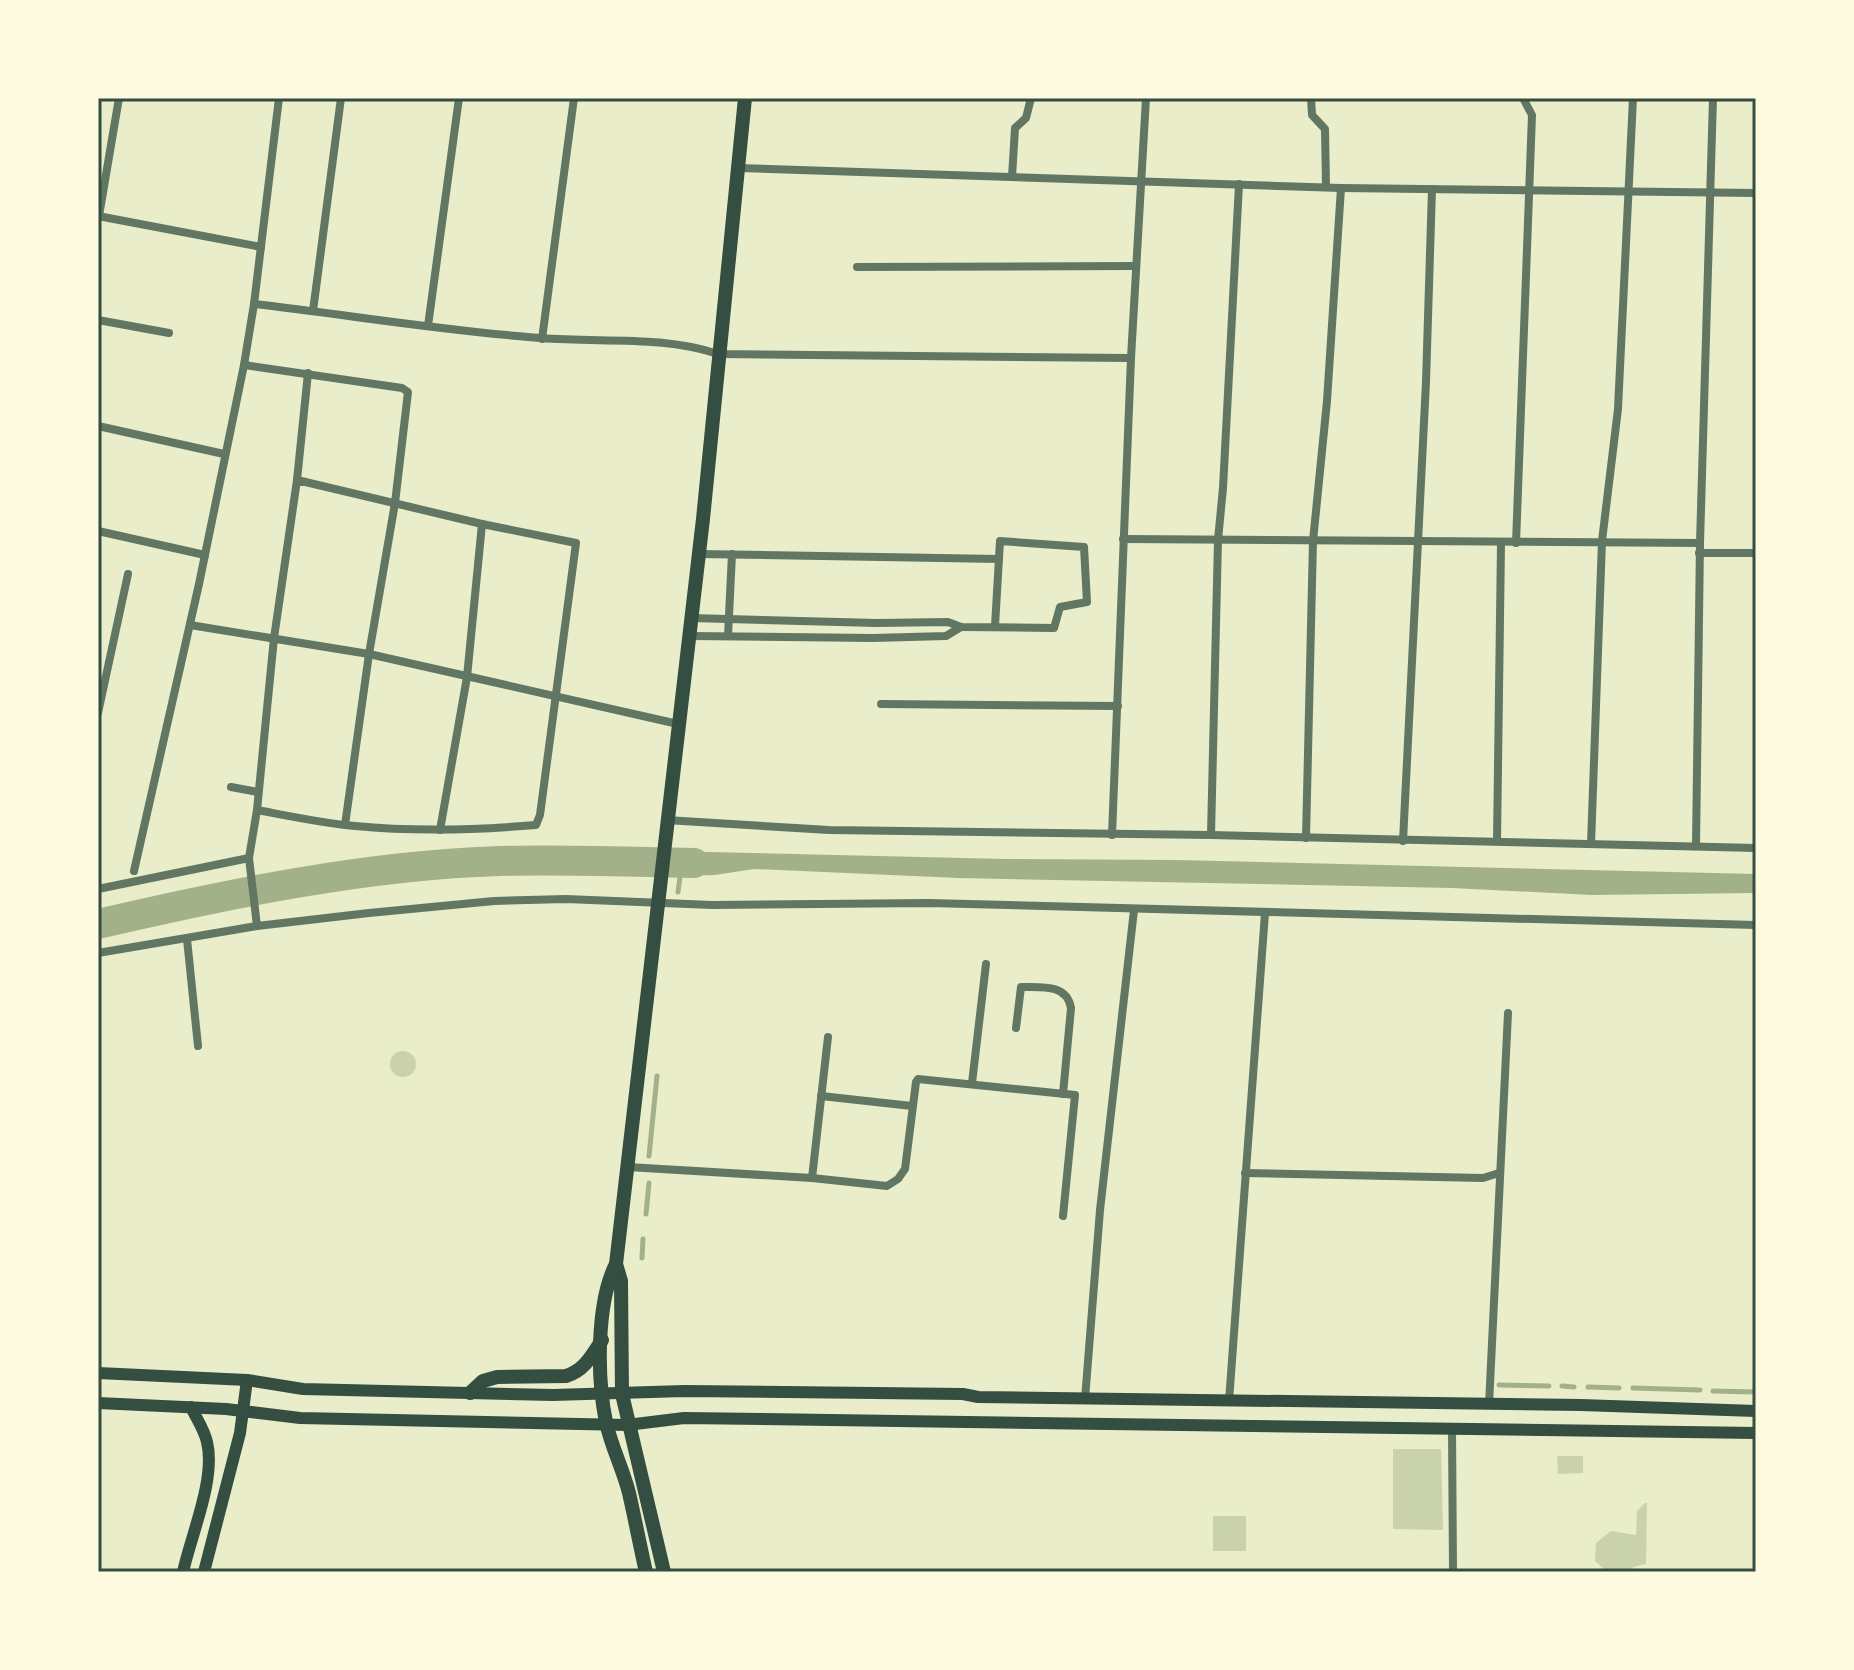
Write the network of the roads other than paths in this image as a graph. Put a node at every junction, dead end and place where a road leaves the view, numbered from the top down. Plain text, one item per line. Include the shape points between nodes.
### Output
1 (119, 98) edge
2 (279, 98) edge
3 (341, 98) edge
4 (459, 98) edge
5 (574, 98) edge
6 (745, 98) edge
7 (1031, 98) edge
8 (1146, 98) edge
9 (1311, 98) edge
10 (1523, 98) edge
11 (1633, 98) edge
12 (1713, 98) edge
13 (738, 168) junction
14 (1012, 177) junction
15 (1140, 181) junction
16 (1239, 184) junction
17 (1326, 187) junction
18 (1341, 188) junction
19 (1432, 189) junction
20 (1529, 191) junction
21 (1628, 192) junction
22 (1711, 193) junction
23 (1756, 193) edge
24 (98, 216) edge
25 (261, 247) junction
26 (1136, 266) junction
27 (857, 267) dead end
28 (254, 304) junction
29 (313, 311) junction
30 (98, 320) edge
31 (428, 326) junction
32 (169, 333) dead end
33 (542, 339) junction
34 (718, 354) junction
35 (1131, 358) junction
36 (244, 365) junction
37 (308, 373) junction
38 (98, 426) edge
39 (224, 454) junction
40 (297, 480) junction
41 (395, 503) junction
42 (482, 524) junction
43 (98, 531) edge
44 (1123, 539) junction
45 (1218, 540) junction
46 (1313, 541) junction
47 (1602, 541) junction
48 (1416, 542) junction
49 (1501, 543) junction
50 (1516, 543) junction
51 (1700, 548) junction
52 (1756, 553) edge
53 (699, 554) junction
54 (732, 554) junction
55 (205, 555) junction
56 (999, 559) junction
57 (128, 574) dead end
58 (730, 617) junction
59 (691, 618) junction
60 (877, 623) junction
61 (190, 625) junction
62 (995, 626) junction
63 (961, 627) junction
64 (689, 636) junction
65 (728, 636) junction
66 (274, 638) junction
67 (873, 638) junction
68 (369, 654) junction
69 (103, 664) edge
70 (467, 677) junction
71 (556, 696) junction
72 (881, 704) dead end
73 (1118, 706) junction
74 (98, 713) edge
75 (678, 724) junction
76 (231, 787) dead end
77 (258, 792) junction
78 (257, 810) junction
79 (666, 823) junction
80 (345, 825) junction
81 (440, 830) junction
82 (1112, 835) junction
83 (1211, 835) junction
84 (1306, 838) junction
85 (1403, 841) junction
86 (1497, 841) junction
87 (1591, 844) junction
88 (1696, 846) junction
89 (1756, 848) edge
90 (249, 863) junction
91 (134, 871) dead end
92 (98, 889) edge
93 (657, 898) junction
94 (1134, 910) junction
95 (1265, 913) junction
96 (256, 925) junction
97 (1756, 925) edge
98 (187, 939) junction
99 (98, 953) edge
100 (986, 964) dead end
101 (1508, 1013) dead end
102 (1016, 1028) dead end
103 (828, 1037) dead end
104 (198, 1046) dead end
105 (972, 1083) junction
106 (1063, 1094) junction
107 (821, 1096) junction
108 (912, 1106) junction
109 (628, 1167) junction
110 (1245, 1173) junction
111 (1499, 1173) junction
112 (812, 1178) junction
113 (1063, 1216) dead end
114 (616, 1264) junction
115 (602, 1340) junction
116 (98, 1373) edge
117 (247, 1380) junction
118 (470, 1393) junction
119 (602, 1394) junction
120 (622, 1394) junction
121 (1085, 1399) junction
122 (1229, 1401) junction
123 (98, 1403) edge
124 (1489, 1405) junction
125 (1510, 1405) junction
126 (191, 1407) junction
127 (1707, 1410) junction
128 (1756, 1411) edge
129 (244, 1412) junction
130 (607, 1424) junction
131 (627, 1425) junction
132 (1452, 1429) junction
133 (1510, 1429) junction
134 (1706, 1432) junction
135 (1756, 1433) edge
136 (184, 1568) edge
137 (204, 1570) edge
138 (646, 1572) edge
139 (664, 1572) edge
140 (1453, 1572) edge

1 - 24 street
2 - 25 street
3 - 29 street
4 - 31 street
5 - 33 street
6 - 13 main road
7 - 14 street via 1026,118 1015,128
8 - 15 street
9 - 17 street via 1314,119 1325,129
10 - 20 street via 1532,115
11 - 21 street
12 - 22 street
13 - 14 street
13 - 34 main road
14 - 15 street
15 - 16 street
15 - 26 street
16 - 17 street
16 - 45 street
17 - 18 street
18 - 19 street
18 - 46 street
19 - 20 street
19 - 48 street
20 - 21 street
20 - 50 street
21 - 22 street
21 - 47 street via 1618,409
22 - 23 street
22 - 51 street
24 - 25 street
25 - 28 street
26 - 27 street
26 - 35 street
28 - 29 street
28 - 36 street
29 - 31 street
30 - 32 street
31 - 33 street
33 - 34 street via 667,343
34 - 35 street
34 - 53 main road
35 - 44 street
36 - 37 street
36 - 39 street
37 - 40 street
37 - 41 street via 408,392
38 - 39 street
39 - 55 street
40 - 41 street
40 - 66 street
41 - 42 street
41 - 68 street
42 - 70 street
42 - 71 street via 576,543
43 - 55 street
44 - 45 street
44 - 73 street
45 - 46 street
45 - 83 street
46 - 48 street
46 - 84 street
47 - 50 street
47 - 51 street
47 - 87 street
48 - 49 street
48 - 85 street
49 - 50 street
49 - 86 street
51 - 52 street
51 - 88 street
53 - 54 street
53 - 59 main road
54 - 56 street
54 - 58 street
55 - 61 street
56 - 62 street
56 - 62 street via 1000,541 1082,545 1088,601 1060,607 1054,628
57 - 69 street
58 - 59 street
58 - 60 street
58 - 65 street
59 - 64 main road
60 - 63 street via 948,622
60 - 67 street
61 - 66 street
61 - 91 street
62 - 63 street
63 - 67 street via 946,636
64 - 65 street
64 - 75 main road
65 - 67 street
66 - 68 street
66 - 77 street
68 - 70 street
68 - 80 street
69 - 74 street
70 - 71 street
70 - 81 street
71 - 75 street
71 - 81 street via 536,825
72 - 73 street
73 - 82 street
75 - 79 main road
76 - 77 street
77 - 78 street
78 - 80 street
78 - 90 street
79 - 82 street
79 - 93 main road
80 - 81 street
82 - 83 street
83 - 84 street
84 - 85 street
85 - 86 street
86 - 87 street
87 - 88 street
88 - 89 street
90 - 92 street
90 - 96 street
93 - 94 street via 712,905 929,903
93 - 96 street via 494,901
93 - 109 main road
94 - 95 street
94 - 121 street
95 - 97 street
95 - 110 street
96 - 98 street
98 - 99 street
98 - 104 street
100 - 105 street
101 - 111 street
102 - 106 street via 1021,987 1055,989 1070,999
103 - 107 street
105 - 106 street
105 - 108 street via 921,1077
106 - 113 street via 1075,1095
107 - 108 street
107 - 112 street
108 - 112 street via 905,1169 893,1183
109 - 112 street
109 - 114 main road
110 - 111 street via 1483,1178
110 - 122 street
111 - 124 street
114 - 115 main road via 607,1282
114 - 120 main road via 621,1281
115 - 118 main road via 576,1373 497,1377
115 - 119 main road
116 - 117 main road
117 - 118 main road via 303,1389
117 - 129 main road
118 - 119 main road
119 - 120 main road
119 - 130 main road
120 - 121 main road
120 - 131 main road
121 - 122 main road
122 - 124 main road
123 - 126 main road
124 - 125 main road
125 - 127 main road
125 - 133 main road
126 - 129 main road
126 - 136 main road via 209,1458
127 - 128 main road
127 - 134 main road
129 - 130 main road via 300,1418
129 - 137 main road
130 - 131 main road
130 - 138 main road
131 - 132 main road via 684,1418
131 - 139 main road
132 - 133 main road
132 - 140 street
133 - 134 main road
134 - 135 main road
136 - 137 main road

